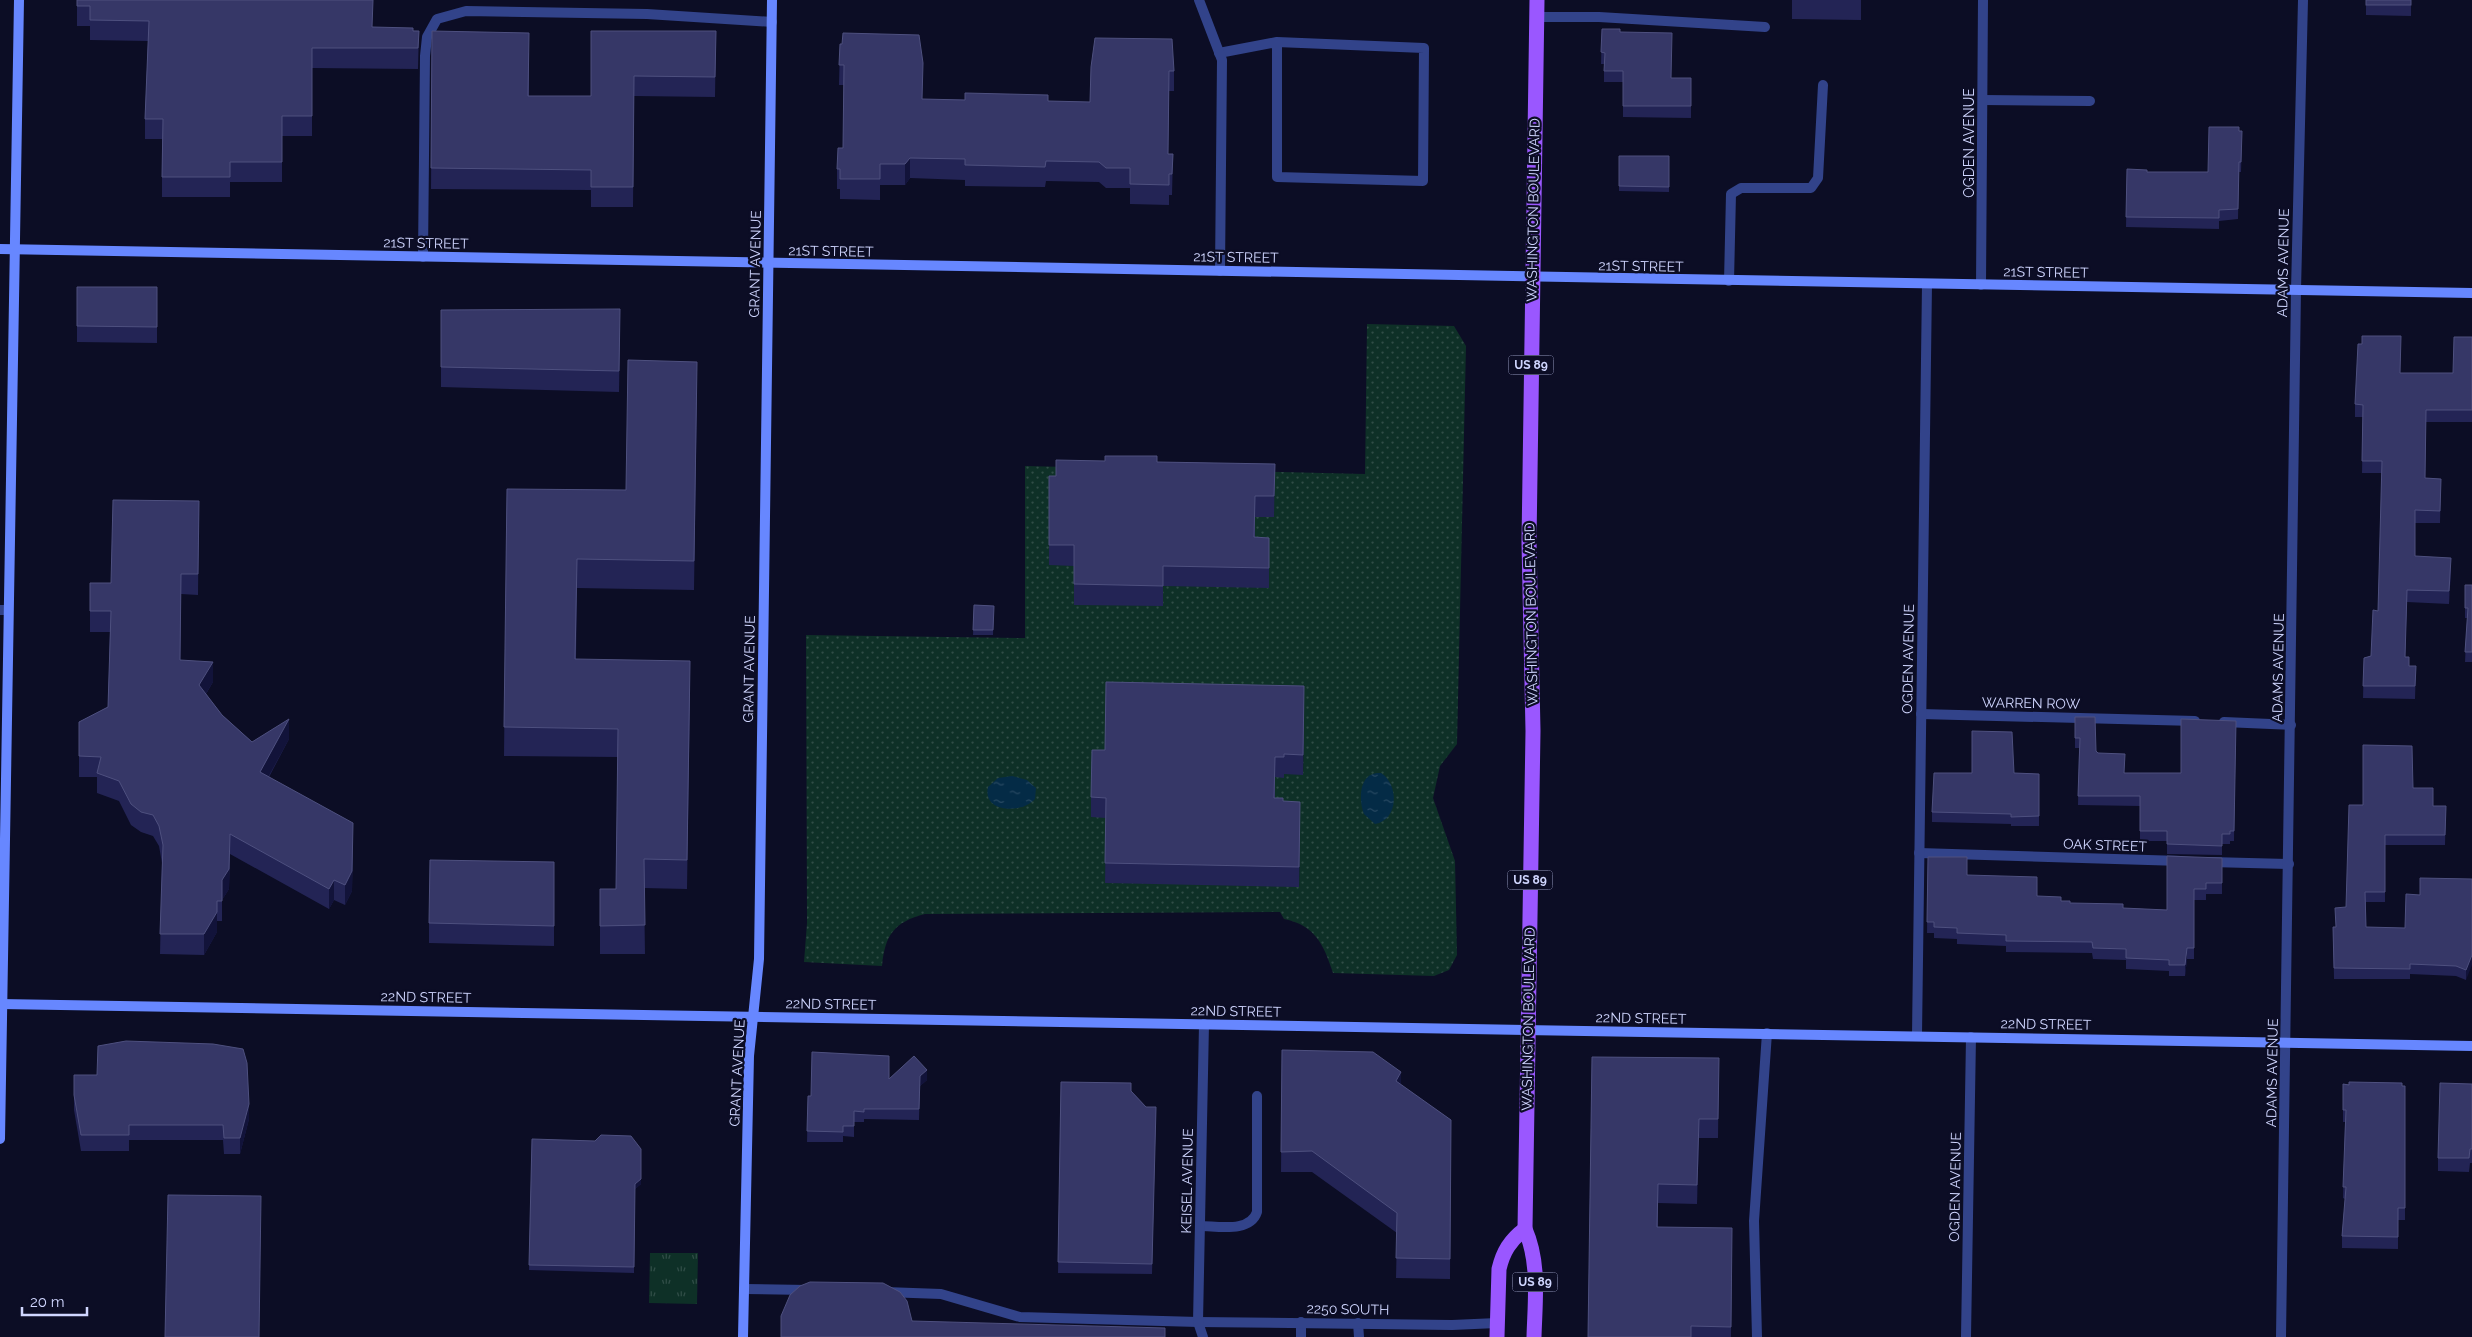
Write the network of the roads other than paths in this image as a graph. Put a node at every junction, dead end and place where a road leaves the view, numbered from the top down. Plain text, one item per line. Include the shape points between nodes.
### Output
1 (19, 0) edge
2 (772, 0) edge
3 (1199, 0) edge
4 (1537, 0) edge
5 (1983, 0) edge
6 (2303, 0) edge
7 (1536, 17) junction
8 (772, 22) junction
9 (1765, 27) dead end
10 (1277, 42) junction
11 (1219, 53) junction
12 (1823, 85) dead end
13 (1982, 100) junction
14 (2090, 101) dead end
15 (0, 249) edge
16 (16, 249) junction
17 (423, 256) junction
18 (768, 263) junction
19 (1220, 270) junction
20 (1532, 278) junction
21 (1729, 281) junction
22 (1927, 284) junction
23 (1982, 285) junction
24 (2296, 290) junction
25 (2472, 293) edge
26 (4, 610) edge
27 (1921, 714) junction
28 (2291, 725) junction
29 (1919, 853) junction
30 (2289, 864) junction
31 (1, 1004) edge
32 (753, 1016) junction
33 (1204, 1024) junction
34 (1528, 1029) junction
35 (1767, 1033) junction
36 (1917, 1035) junction
37 (1971, 1037) junction
38 (2286, 1043) junction
39 (2472, 1046) edge
40 (1257, 1096) dead end
41 (0, 1139) edge
42 (1200, 1226) junction
43 (1524, 1229) junction
44 (744, 1290) junction
45 (822, 1290) edge
46 (879, 1291) edge
47 (1198, 1322) junction
48 (1301, 1322) junction
49 (1358, 1323) junction
50 (1497, 1330) edge
51 (744, 1337) edge
52 (1202, 1337) edge
53 (1301, 1337) edge
54 (1358, 1337) edge
55 (1534, 1337) edge
56 (1757, 1337) edge
57 (1966, 1337) edge
58 (2281, 1337) edge

1 - 16 street
2 - 8 street, GRANT AVENUE
3 - 11 street
4 - 7 main road, WASHINGTON BOULEVARD / US 89
5 - 13 street, OGDEN AVENUE
6 - 24 street, ADAMS AVENUE
7 - 9 street via 1599,17
7 - 20 main road, WASHINGTON BOULEVARD / US 89
8 - 17 street via 647,14 466,11 437,20 427,37 425,56
8 - 18 street, GRANT AVENUE
10 - 10 street via 1424,48 1423,181 1277,177
10 - 11 street
11 - 19 street via 1222,60
12 - 21 street via 1818,178 1811,188 1741,188 1731,194
13 - 14 street
13 - 23 street, OGDEN AVENUE
15 - 16 street, 21ST STREET
16 - 17 street, 21ST STREET
16 - 26 street
17 - 18 street, 21ST STREET
18 - 19 street, 21ST STREET
18 - 32 street, GRANT AVENUE via 758,959
19 - 20 street, 21ST STREET
20 - 21 street, 21ST STREET
20 - 34 main road, WASHINGTON BOULEVARD / US 89 via 1529,542 1533,731
21 - 22 street, 21ST STREET
22 - 23 street, 21ST STREET
22 - 27 street, OGDEN AVENUE
23 - 24 street, 21ST STREET
24 - 25 street, 21ST STREET
24 - 28 street, ADAMS AVENUE
26 - 31 street
27 - 28 street, WARREN ROW
27 - 29 street, OGDEN AVENUE
28 - 30 street, ADAMS AVENUE
29 - 30 street, OAK STREET
29 - 36 street, OGDEN AVENUE
30 - 38 street, ADAMS AVENUE
31 - 32 street, 22ND STREET
31 - 41 street
32 - 33 street, 22ND STREET
32 - 44 street, GRANT AVENUE via 749,1056
33 - 34 street, 22ND STREET
33 - 42 street, KEISEL AVENUE
34 - 35 street, 22ND STREET
34 - 43 main road, WASHINGTON BOULEVARD / US 89
35 - 36 street, 22ND STREET
35 - 56 street via 1754,1221
36 - 37 street, 22ND STREET
37 - 38 street, 22ND STREET
37 - 57 street, OGDEN AVENUE
38 - 39 street, 22ND STREET
38 - 58 street, ADAMS AVENUE
40 - 42 street via 1255,1219 1248,1225
42 - 47 street, KEISEL AVENUE
43 - 50 main road, US 89 via 1510,1242 1498,1269
43 - 55 main road, WASHINGTON BOULEVARD / US 89 via 1535,1266
44 - 45 street
44 - 51 street, GRANT AVENUE
46 - 47 street, 2250 SOUTH via 941,1294 1020,1317
47 - 48 street, 2250 SOUTH
47 - 52 street, KEISEL AVENUE
48 - 49 street, 2250 SOUTH
48 - 53 street
49 - 50 street, 2250 SOUTH via 1452,1325
49 - 54 street

